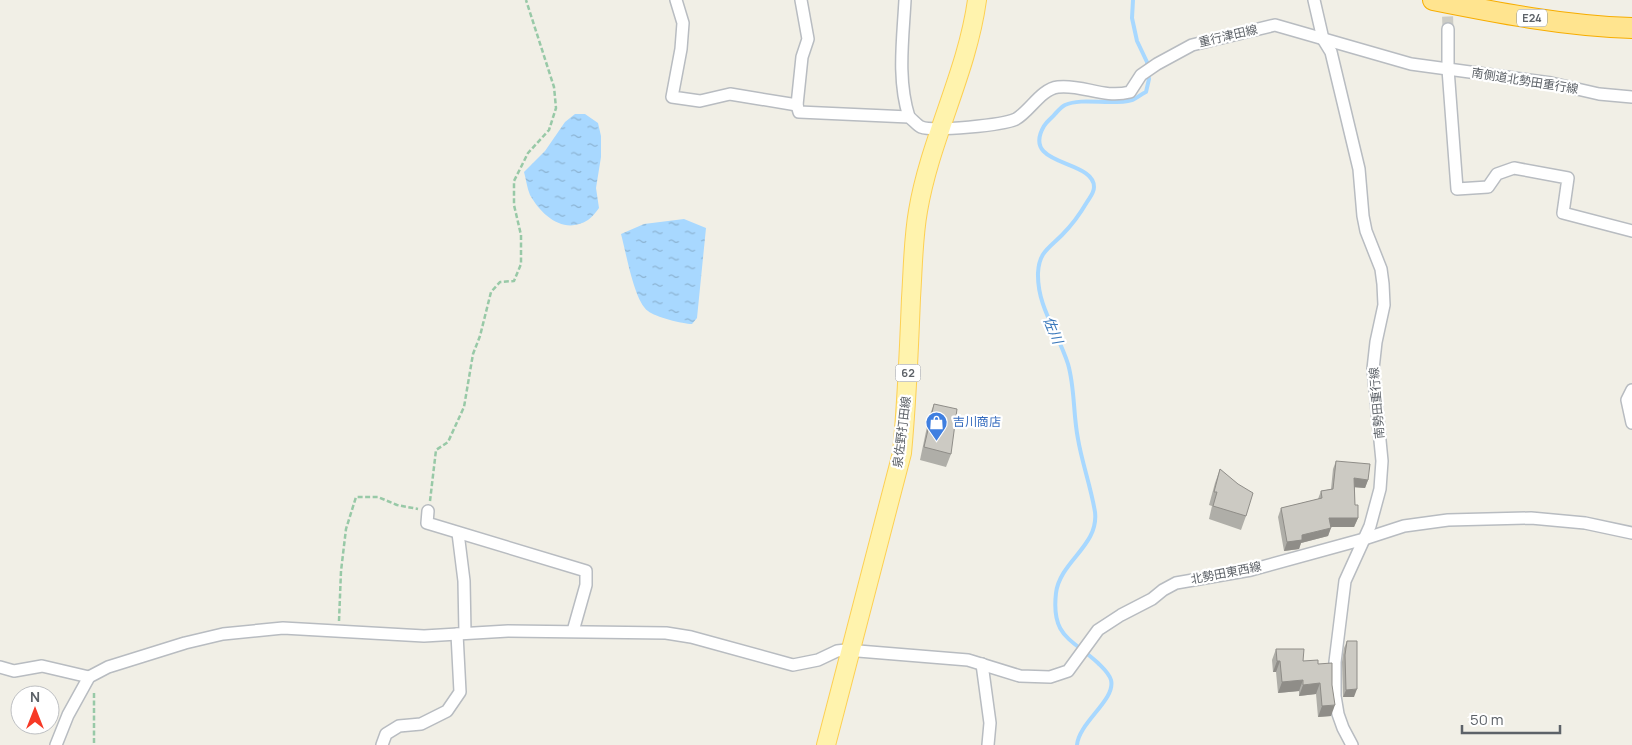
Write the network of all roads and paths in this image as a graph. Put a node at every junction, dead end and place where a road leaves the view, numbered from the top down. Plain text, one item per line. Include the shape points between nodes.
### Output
1 (526, 0) edge
2 (676, 0) edge
3 (801, 0) edge
4 (905, 0) edge
5 (977, 0) edge
6 (1314, 0) edge
7 (1433, 0) edge
8 (1275, 25) joint
9 (1632, 28) edge
10 (1448, 29) tunnel mouth
11 (1324, 39) junction
12 (1448, 69) junction
13 (1632, 96) edge
14 (797, 105) junction
15 (909, 117) junction
16 (941, 130) junction
17 (1632, 231) edge
18 (1632, 390) edge
19 (1632, 423) edge
20 (428, 511) junction
21 (458, 533) junction
22 (1632, 533) edge
23 (1364, 539) junction
24 (573, 631) junction
25 (339, 632) junction
26 (461, 634) junction
27 (851, 650) junction
28 (982, 664) junction
29 (0, 667) edge
30 (89, 677) junction
31 (56, 745) edge
32 (94, 745) edge
33 (382, 745) edge
34 (826, 745) edge
35 (988, 745) edge
36 (1352, 745) edge

1 - 20 path via 554,87 556,108 549,130 528,153 514,181 521,264 514,281 500,282 490,292 473,354 464,407 448,442 436,450
2 - 14 street via 682,23 681,49 672,97 700,101 730,94
3 - 14 street via 808,39 802,57
4 - 15 street via 901,65
5 - 16 main road, 泉佐野打田線 / 62 via 974,26
6 - 11 street, 南勢田重行線
7 - 9 highway, E24 via 1555,21
8 - 11 street, 南側道北勢田重行線
8 - 16 street, 重行津田線 via 1192,45 1157,64 1142,75 1130,92 1122,95 1056,88 1048,91 1015,120
10 - 12 street
11 - 12 street, 南側道北勢田重行線 via 1411,64
11 - 23 street, 南勢田重行線 via 1331,52 1359,169 1363,216 1383,284 1384,306 1373,369 1382,477
12 - 13 street, 南側道北勢田重行線 via 1551,83 1599,94
12 - 17 street via 1456,189 1488,187 1497,174 1514,168 1568,178 1563,213
14 - 15 street via 799,112
15 - 16 street via 920,126
16 - 27 main road, 泉佐野打田線 / 62 via 925,175 917,213 902,453
18 - 19 street via 1627,400
20 - 21 street via 427,523
20 - 25 path via 378,497 356,497 346,529
21 - 24 street via 586,571 586,585
21 - 26 street via 464,581
22 - 23 street, 北勢田東西線 via 1585,523 1531,518 1457,519 1404,526
23 - 28 street, 北勢田東西線 via 1252,570 1176,583 1098,630 1068,671 1050,677 1020,676
23 - 36 street, 南勢田重行線 via 1345,581 1335,662 1338,714
24 - 26 street, 北勢田東西線
24 - 27 street, 北勢田東西線 via 666,633 794,665 818,660 837,651
25 - 26 street, 北勢田東西線 via 424,636
25 - 30 street, 北勢田東西線 via 283,628 223,634 108,667
26 - 33 street via 460,692 447,711 421,724 399,726 386,734
27 - 28 street, 北勢田東西線
27 - 34 main road, 泉佐野打田線 / 62
28 - 35 street via 990,722
29 - 30 street via 14,671 42,666
30 - 31 street
30 - 32 path via 94,693

